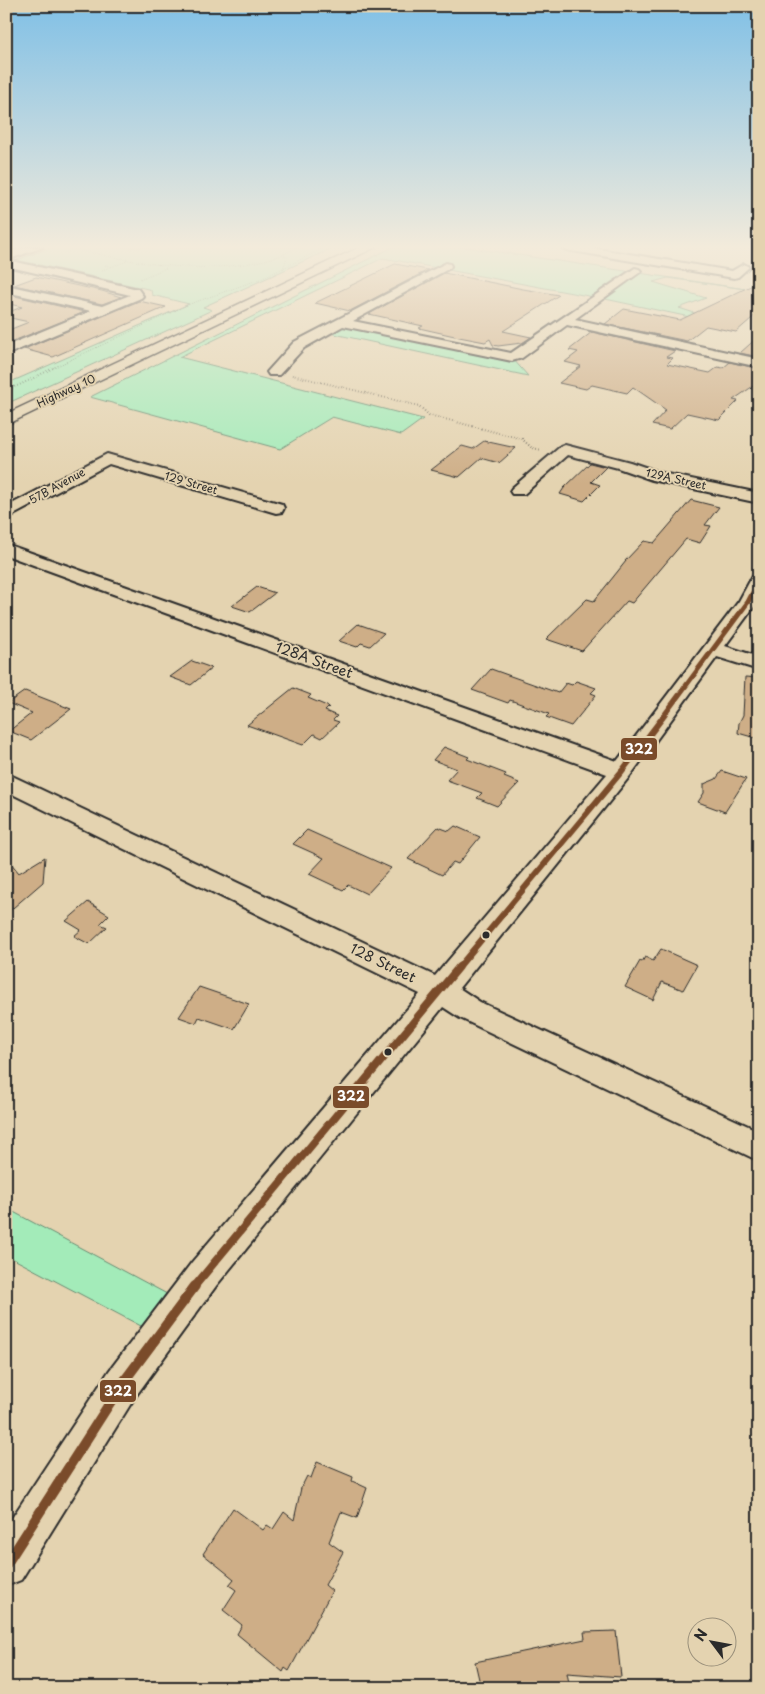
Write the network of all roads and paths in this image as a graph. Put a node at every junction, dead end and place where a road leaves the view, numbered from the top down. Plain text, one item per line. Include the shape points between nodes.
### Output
1 (66, 326) edge
2 (142, 326) edge
3 (185, 326) edge
4 (204, 326) edge
5 (333, 326) edge
6 (359, 326) edge
7 (559, 326) edge
8 (590, 326) edge
9 (6, 351) edge
10 (759, 363) edge
11 (274, 372) dead end
12 (289, 374) dead end
13 (6, 390) edge
14 (6, 409) edge
15 (6, 420) edge
16 (545, 452) dead end
17 (107, 458) joint
18 (518, 491) dead end
19 (759, 498) edge
20 (276, 508) dead end
21 (6, 514) edge
22 (6, 549) edge
23 (759, 581) edge
24 (712, 649) junction
25 (759, 664) edge
26 (622, 771) junction
27 (6, 781) edge
28 (441, 991) junction
29 (759, 1147) edge
30 (6, 1565) edge

1 - 9 street
2 - 13 path
3 - 14 highway, Highway 10
4 - 15 highway, Highway 10
5 - 11 street via 299,345
6 - 7 street via 507,357 518,355
8 - 10 street
12 - 16 path via 419,406 429,415 522,439 532,448
17 - 20 street, 129 Street
17 - 21 street, 57B Avenue
18 - 19 street, 129A Street via 565,450 658,477
22 - 26 street, 128A Street
23 - 24 street via 748,602
24 - 25 street
24 - 26 street
26 - 28 street
27 - 28 street, 128 Street
28 - 29 street, 128 Street via 470,1010
28 - 30 street via 204,1274 122,1384

